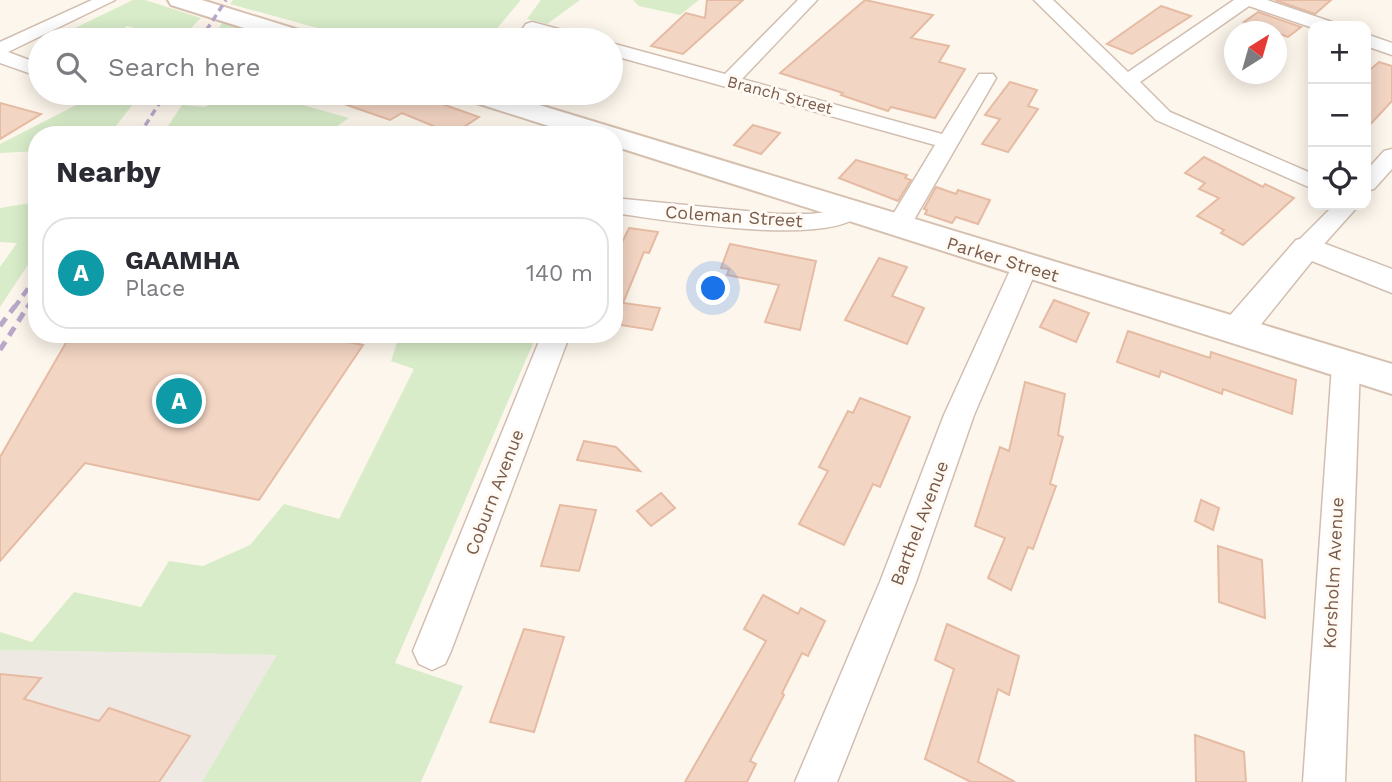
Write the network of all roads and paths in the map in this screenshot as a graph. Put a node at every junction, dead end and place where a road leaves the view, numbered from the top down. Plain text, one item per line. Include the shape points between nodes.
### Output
1 (106, 0) edge
2 (179, 0) edge
3 (808, 0) edge
4 (1043, 0) edge
5 (1248, 0) edge
6 (1311, 21) edge
7 (45, 28) edge
8 (268, 28) edge
9 (28, 36) edge
10 (1371, 42) edge
11 (0, 49) edge
12 (1392, 49) edge
13 (623, 52) edge
14 (0, 56) edge
15 (28, 66) edge
16 (986, 78) dead end
17 (729, 81) junction
18 (1128, 81) junction
19 (511, 105) edge
20 (578, 126) edge
21 (623, 140) edge
22 (948, 142) junction
23 (1392, 156) edge
24 (1371, 179) edge
25 (1308, 180) edge
26 (623, 206) edge
27 (1342, 210) edge
28 (851, 211) junction
29 (898, 226) junction
30 (1307, 247) junction
31 (1025, 266) junction
32 (1392, 282) edge
33 (1237, 329) junction
34 (552, 343) edge
35 (1346, 365) junction
36 (1392, 379) edge
37 (432, 651) dead end
38 (816, 782) edge
39 (1324, 782) edge

1 - 7 street
2 - 8 main road
3 - 17 street
4 - 18 street
5 - 6 street
5 - 18 street
9 - 11 street
10 - 12 street
13 - 17 street, Branch Street
14 - 15 street
16 - 22 street
17 - 22 street, Branch Street
18 - 25 street via 1163,116
19 - 20 main road
21 - 28 main road, Parker Street
22 - 29 street
23 - 24 street
26 - 28 street, Coleman Street via 800,223 839,219
27 - 30 street
28 - 29 main road, Parker Street
29 - 31 main road, Parker Street
30 - 32 street
30 - 33 street
31 - 33 main road, Parker Street
31 - 38 street, Barthel Avenue via 960,415
33 - 35 main road, Parker Street
34 - 37 street, Coburn Avenue
35 - 36 main road, Parker Street
35 - 39 street, Korsholm Avenue

